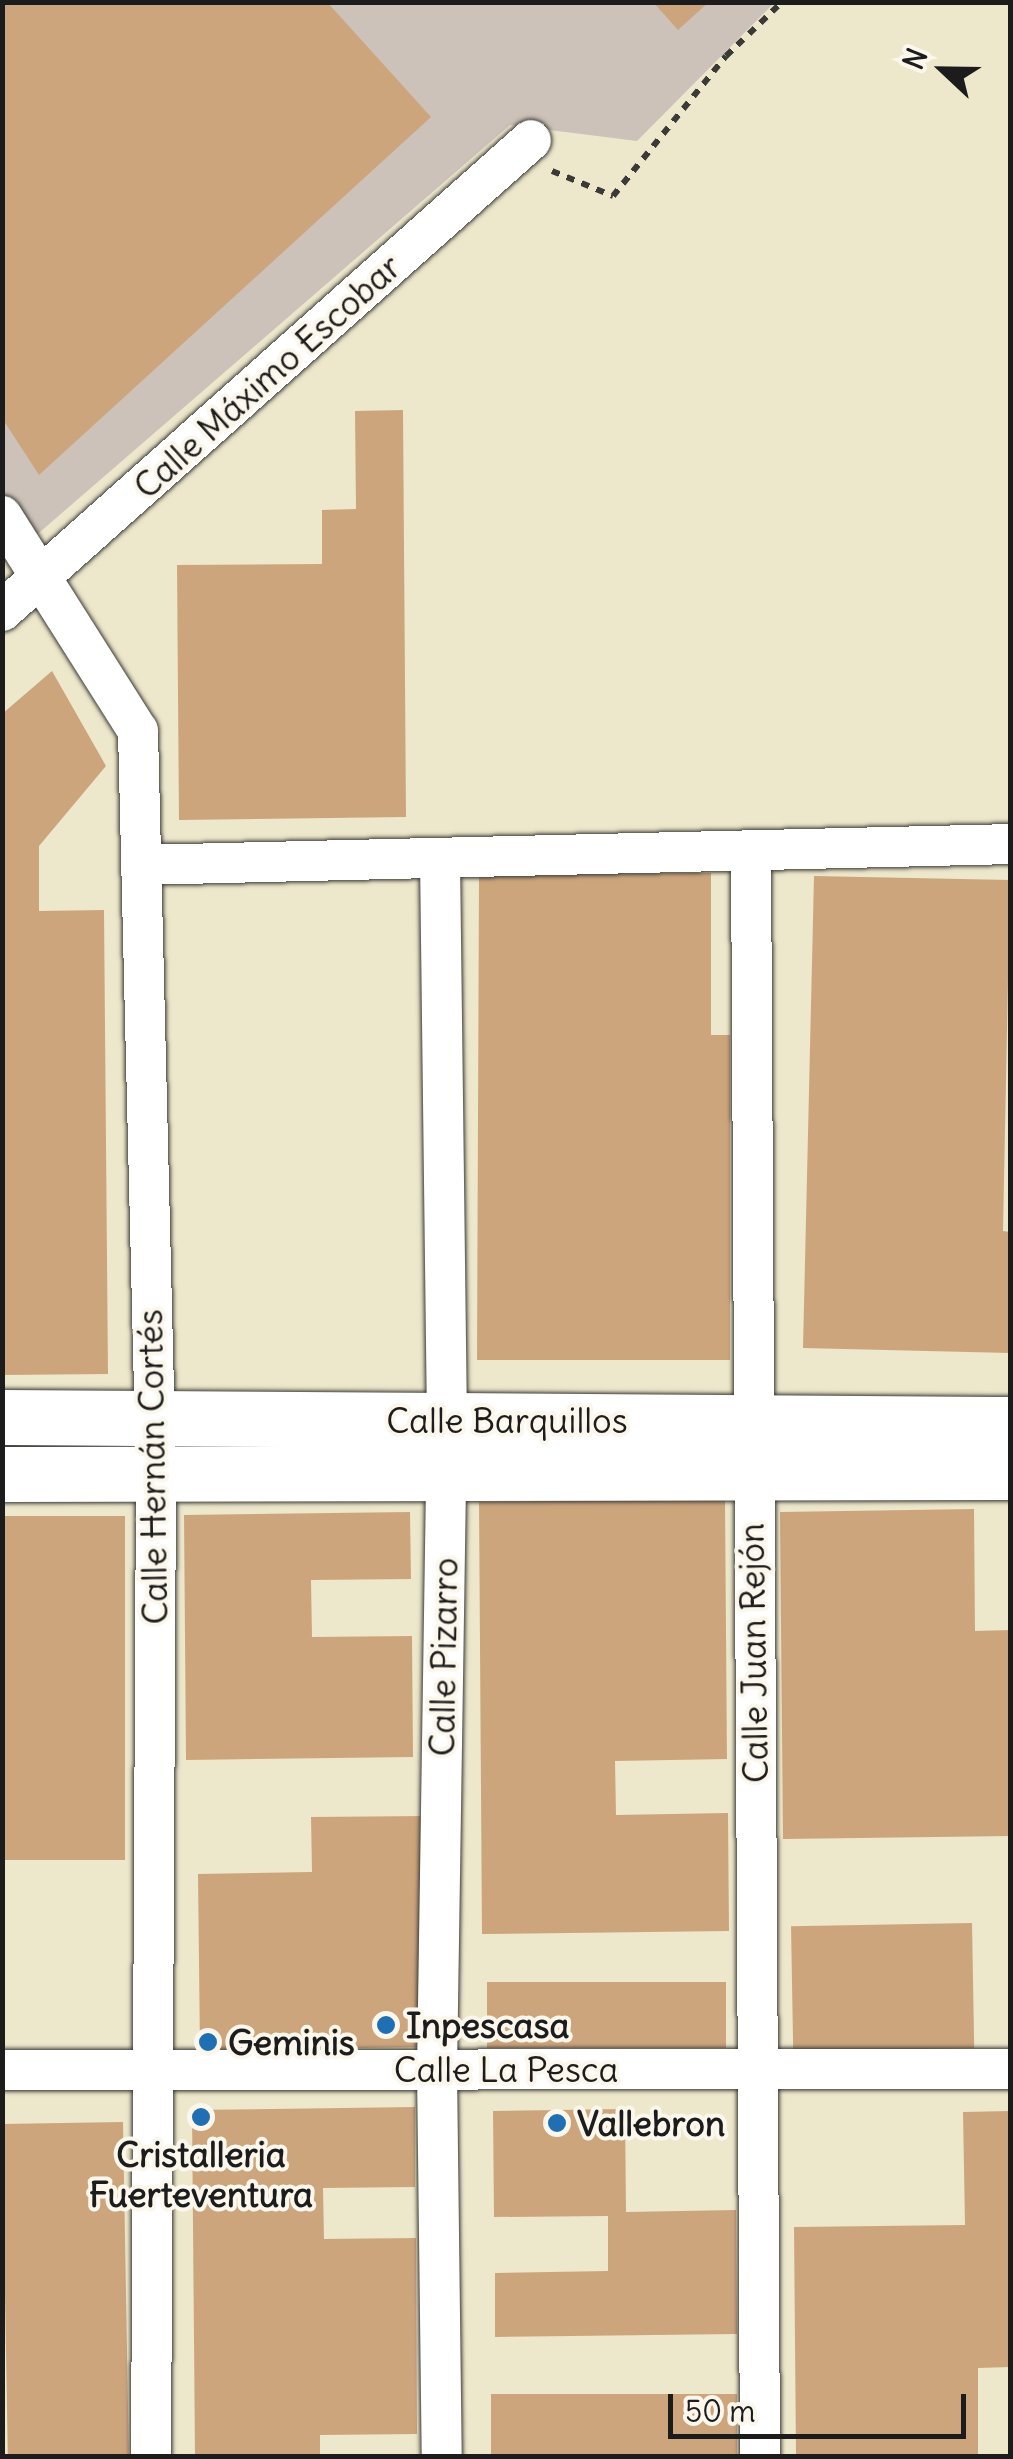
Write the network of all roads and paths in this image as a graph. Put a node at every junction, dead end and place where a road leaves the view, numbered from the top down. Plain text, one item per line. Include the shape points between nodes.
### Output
1 (782, 2) edge
2 (522, 148) joint
3 (2, 516) edge
4 (44, 576) junction
5 (2, 612) edge
6 (1010, 844) edge
7 (751, 850) junction
8 (440, 858) junction
9 (141, 865) junction
10 (2, 1417) edge
11 (153, 1417) junction
12 (1010, 1424) edge
13 (446, 1445) junction
14 (751, 1446) junction
15 (1010, 1472) edge
16 (2, 1474) edge
17 (156, 1475) junction
18 (149, 2069) junction
19 (757, 2069) junction
20 (1010, 2069) edge
21 (2, 2070) edge
22 (437, 2070) junction
23 (151, 2456) edge
24 (442, 2456) edge
25 (760, 2456) edge

1 - 2 path via 726,56 613,196
2 - 4 street, Calle Máximo Escobar
3 - 4 street, Calle Hernán Cortés
4 - 5 street, Calle Máximo Escobar
4 - 9 street, Calle Hernán Cortés via 138,730
6 - 7 street
7 - 8 street
7 - 14 street, Calle Juan Rejón
8 - 9 street
8 - 13 street, Calle Pizarro
9 - 11 street, Calle Hernán Cortés
10 - 11 main road, Calle Barquillos
11 - 13 main road, Calle Barquillos
11 - 17 street, Calle Hernán Cortés
12 - 14 main road, Calle Barquillos
13 - 14 main road, Calle Barquillos
13 - 17 main road, Calle Barquillos
13 - 22 street, Calle Pizarro
14 - 15 main road, Calle Barquillos
14 - 19 street, Calle Juan Rejón
16 - 17 main road, Calle Barquillos
17 - 18 street, Calle Hernán Cortés
18 - 21 street, Calle La Pesca
18 - 22 street, Calle La Pesca
18 - 23 street, Calle Hernán Cortés
19 - 20 street, Calle La Pesca
19 - 22 street, Calle La Pesca
19 - 25 street, Calle Juan Rejón
22 - 24 street, Calle Pizarro

